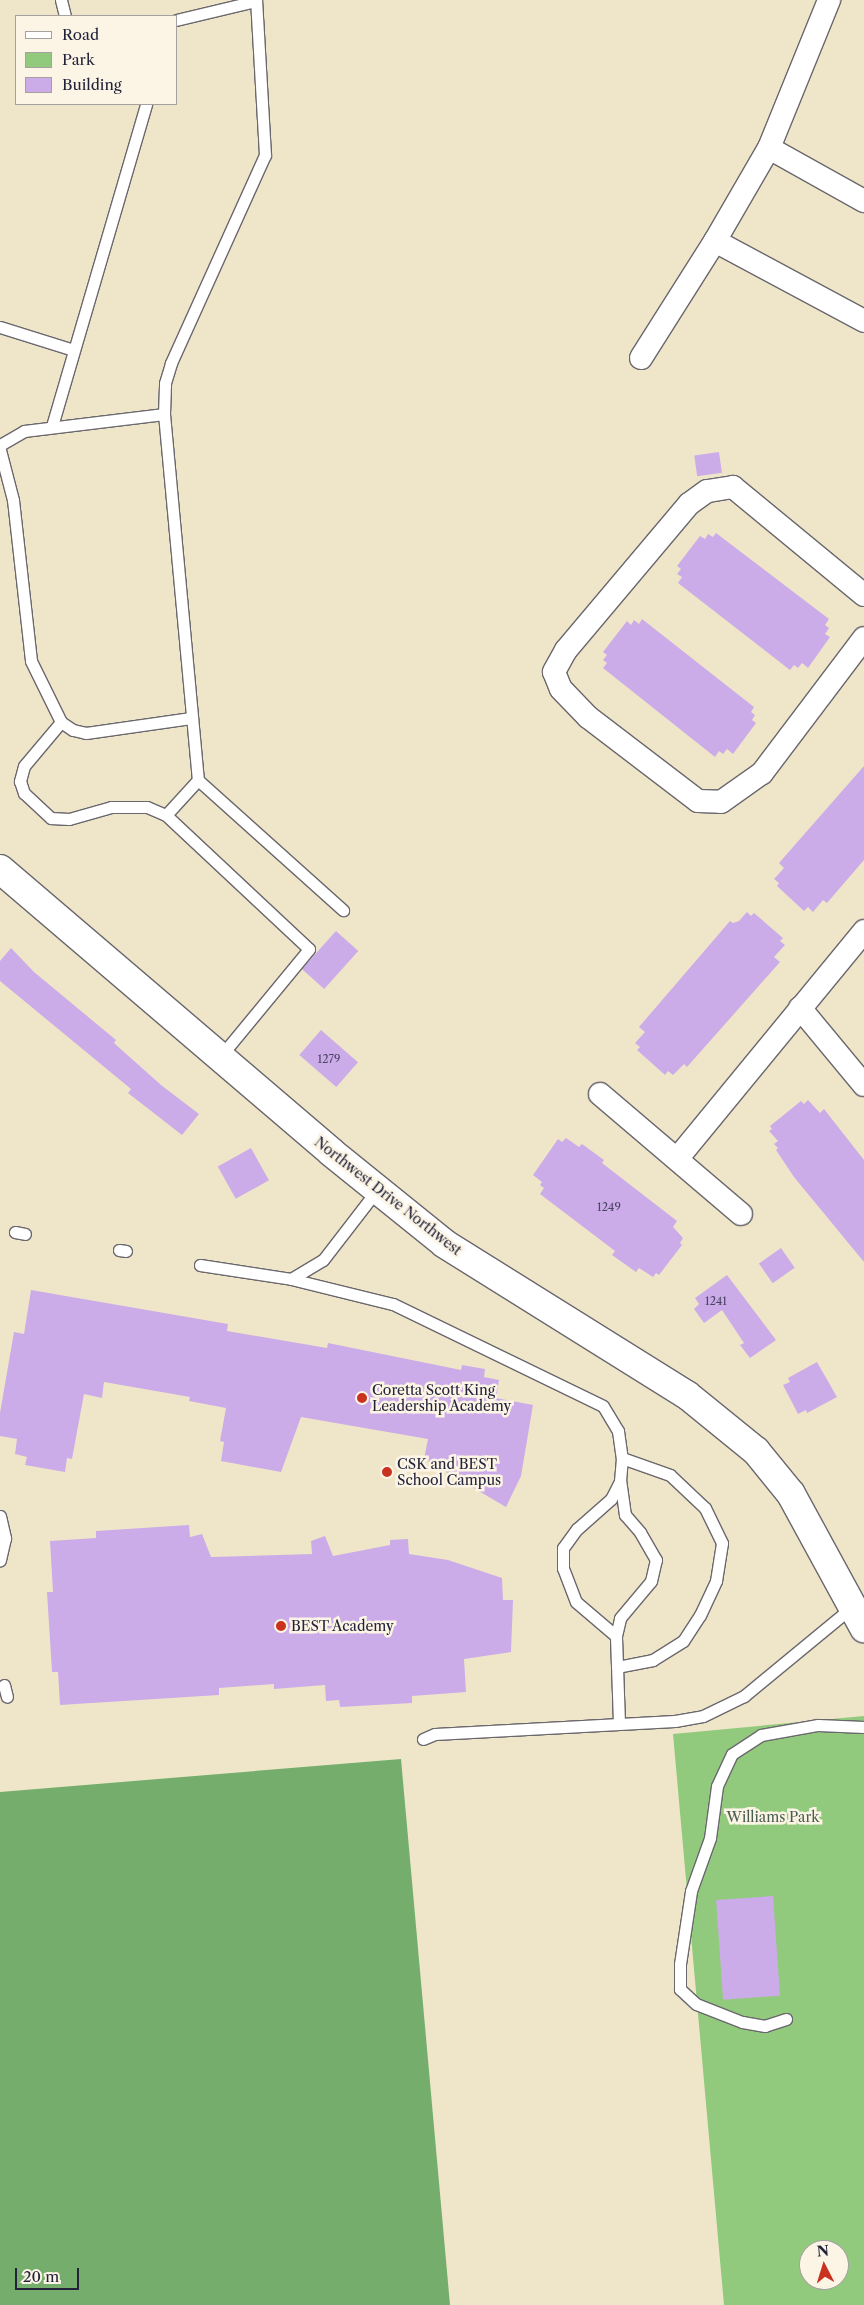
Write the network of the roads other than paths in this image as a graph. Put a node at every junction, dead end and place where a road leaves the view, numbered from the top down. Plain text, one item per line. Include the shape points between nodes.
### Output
1 (61, 0) edge
2 (829, 0) edge
3 (256, 1) edge
4 (65, 15) edge
5 (178, 20) edge
6 (146, 105) edge
7 (769, 148) junction
8 (864, 201) edge
9 (715, 242) junction
10 (864, 321) edge
11 (0, 327) edge
12 (74, 350) junction
13 (641, 358) dead end
14 (164, 414) junction
15 (52, 426) junction
16 (0, 445) edge
17 (0, 450) edge
18 (864, 595) edge
19 (864, 638) edge
20 (190, 718) junction
21 (61, 722) junction
22 (198, 780) junction
23 (166, 815) junction
24 (0, 869) edge
25 (343, 910) dead end
26 (864, 931) edge
27 (800, 1008) junction
28 (220, 1057) junction
29 (864, 1085) edge
30 (600, 1094) dead end
31 (677, 1160) junction
32 (377, 1190) junction
33 (741, 1214) dead end
34 (200, 1265) dead end
35 (291, 1279) junction
36 (622, 1458) junction
37 (620, 1481) junction
38 (0, 1516) edge
39 (0, 1560) edge
40 (858, 1617) edge
41 (616, 1636) junction
42 (618, 1667) junction
43 (4, 1685) dead end
44 (7, 1697) dead end
45 (619, 1722) junction
46 (864, 1728) edge
47 (423, 1739) dead end
48 (786, 2019) dead end

1 - 4 lane
2 - 7 street
3 - 5 lane
3 - 14 lane via 265,155 171,363 165,383
6 - 12 lane
7 - 8 street
7 - 9 street
9 - 10 street
9 - 13 street
11 - 12 lane
12 - 15 lane
14 - 15 lane
14 - 20 lane
15 - 16 lane via 24,431
17 - 21 lane via 13,500 31,662
18 - 19 street via 733,487 707,490 689,504 566,650 554,672 561,689 588,717 698,801 721,802 762,773
20 - 21 lane via 86,733
20 - 22 lane
21 - 23 lane via 24,766 20,781 24,793 51,818 69,819 111,807 147,807
22 - 23 lane
22 - 25 lane
23 - 28 lane via 309,949
24 - 28 street, Northwest Drive Northwest
26 - 27 street
27 - 29 street
27 - 31 street
28 - 32 street, Northwest Drive Northwest
30 - 31 street
31 - 33 street
32 - 35 lane via 323,1260
32 - 40 street, Northwest Drive Northwest via 445,1244 687,1395 756,1451 791,1494
34 - 35 lane
35 - 36 lane via 393,1304 603,1406 618,1431
36 - 37 lane
36 - 42 lane via 670,1475 705,1508 722,1543 716,1581 683,1641 653,1660
37 - 41 lane via 625,1515 640,1532 656,1560 651,1581 620,1618
37 - 41 lane via 611,1499 577,1529 563,1548 563,1568 576,1602
38 - 39 lane via 5,1538
40 - 45 lane via 744,1696 703,1716
41 - 42 lane
42 - 45 lane
43 - 44 lane
45 - 47 lane via 435,1734
46 - 48 lane via 818,1724 761,1735 732,1754 716,1786 710,1838 691,1891 680,1964 680,1989 696,2004 742,2022 765,2026

